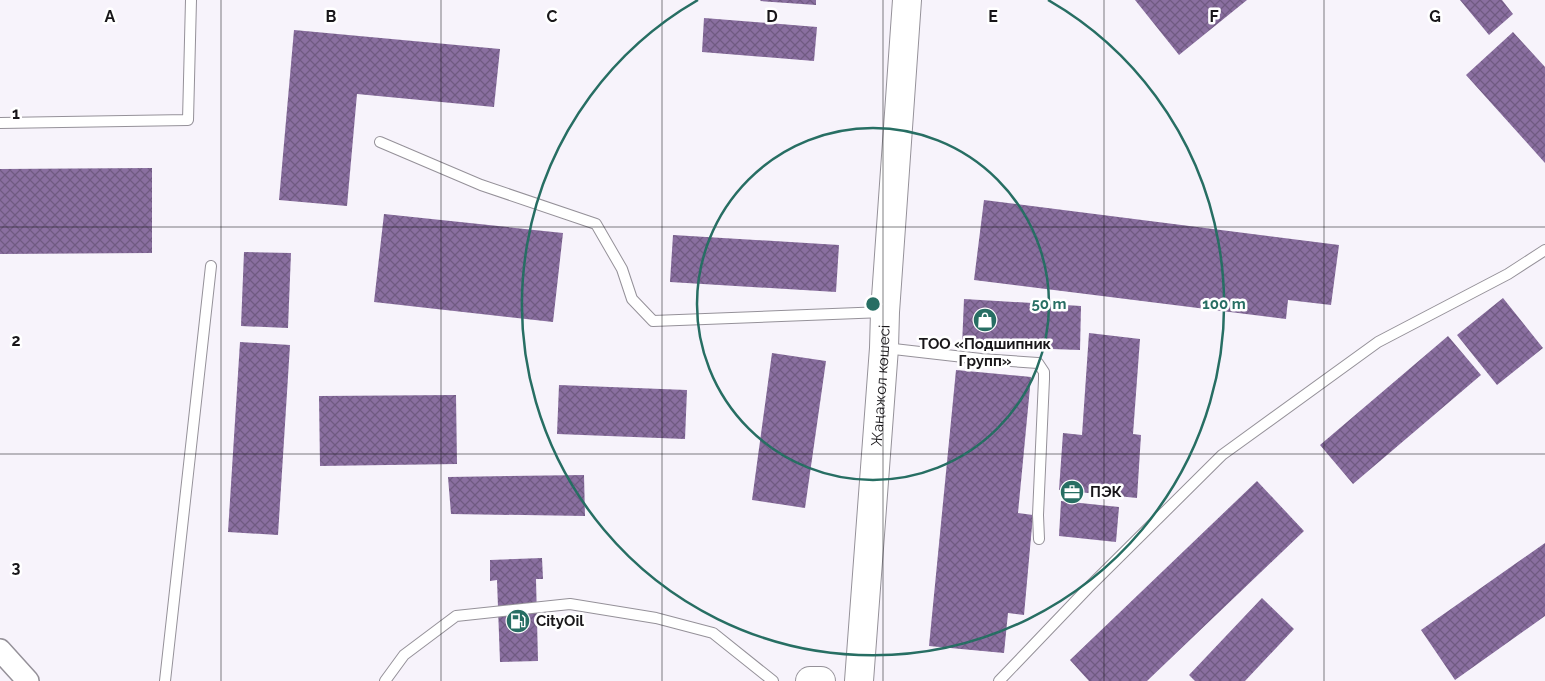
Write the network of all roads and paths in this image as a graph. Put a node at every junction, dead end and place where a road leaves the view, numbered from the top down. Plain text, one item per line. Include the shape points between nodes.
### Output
1 (191, 0) edge
2 (906, 0) edge
3 (0, 123) edge
4 (380, 142) dead end
5 (1545, 250) edge
6 (211, 266) dead end
7 (885, 312) junction
8 (884, 348) junction
9 (1039, 539) dead end
10 (0, 650) edge
11 (28, 681) edge
12 (165, 681) edge
13 (386, 681) edge
14 (773, 681) edge
15 (810, 681) edge
16 (821, 681) edge
17 (859, 681) edge
18 (999, 681) edge

1 - 3 lane via 188,120
2 - 7 main road, Жаңажол көшесі
4 - 7 lane via 481,186 596,224 622,269 632,300 653,321
5 - 18 lane via 1508,274 1378,342 1222,455
6 - 12 lane
7 - 8 main road, Жаңажол көшесі
8 - 9 lane via 1038,363 1042,367
8 - 17 main road, Жаңажол көшесі
10 - 11 street
13 - 14 lane via 404,655 456,616 570,604 656,618 713,632
15 - 16 main road

